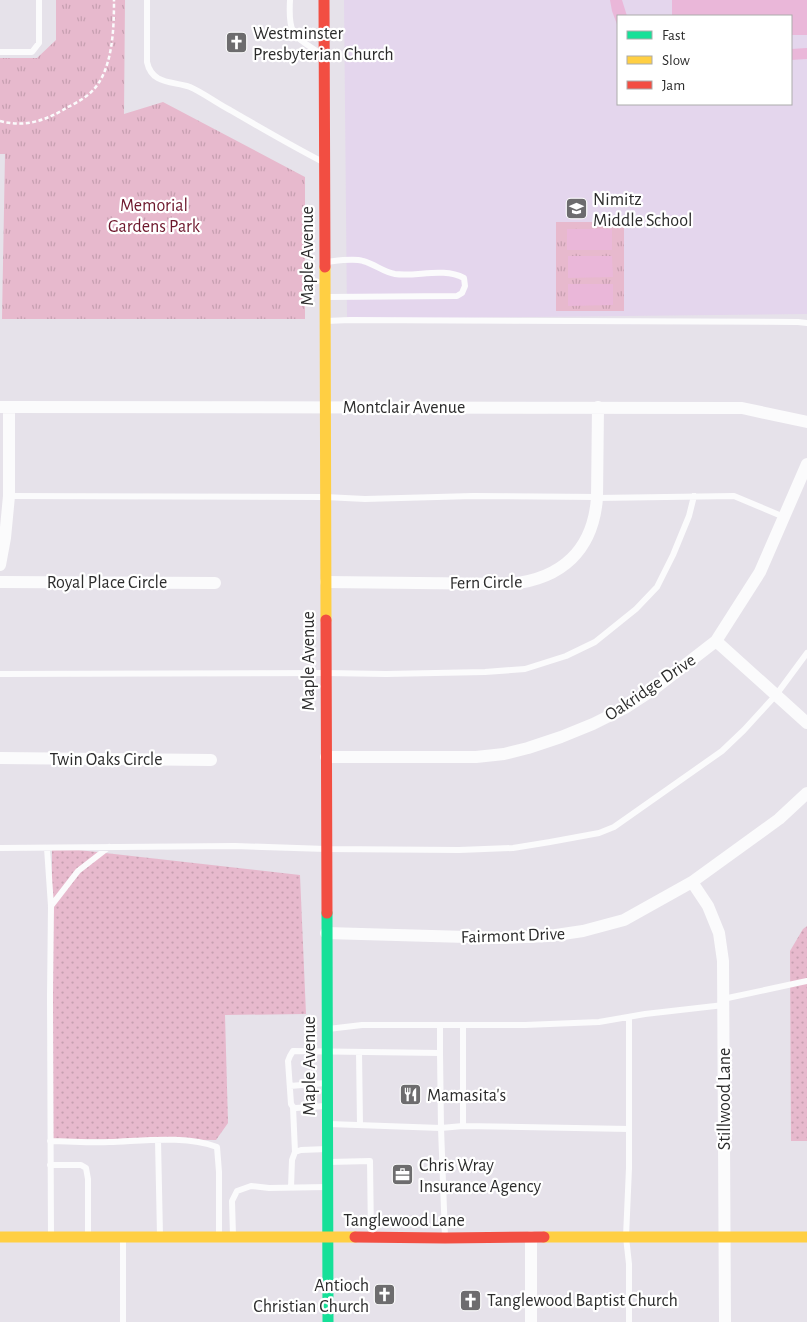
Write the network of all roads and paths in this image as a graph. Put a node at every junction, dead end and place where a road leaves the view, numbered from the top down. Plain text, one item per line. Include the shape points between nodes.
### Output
1 (39, 0) edge
2 (114, 0) edge
3 (147, 0) edge
4 (290, 0) edge
5 (324, 0) edge
6 (0, 52) edge
7 (324, 56) junction
8 (0, 121) edge
9 (324, 162) junction
10 (325, 262) junction
11 (325, 297) junction
12 (325, 321) junction
13 (807, 323) edge
14 (4, 407) edge
15 (325, 407) junction
16 (598, 407) junction
17 (807, 422) edge
18 (807, 464) edge
19 (8, 496) junction
20 (694, 496) junction
21 (325, 497) junction
22 (597, 497) junction
23 (784, 517) junction
24 (0, 565) edge
25 (0, 582) edge
26 (326, 582) junction
27 (215, 583) dead end
28 (716, 641) junction
29 (807, 653) edge
30 (326, 673) junction
31 (0, 674) edge
32 (776, 695) junction
33 (807, 724) edge
34 (326, 757) junction
35 (0, 758) edge
36 (211, 760) dead end
37 (807, 793) edge
38 (109, 847) junction
39 (0, 848) edge
40 (46, 848) junction
41 (326, 849) junction
42 (692, 882) junction
43 (51, 906) junction
44 (326, 934) junction
45 (807, 981) edge
46 (724, 1002) junction
47 (629, 1017) junction
48 (440, 1025) junction
49 (463, 1025) junction
50 (326, 1029) junction
51 (327, 1051) junction
52 (359, 1052) junction
53 (440, 1053) junction
54 (327, 1083) junction
55 (290, 1086) junction
56 (327, 1106) junction
57 (293, 1107) junction
58 (327, 1124) junction
59 (360, 1125) junction
60 (463, 1126) junction
61 (441, 1128) junction
62 (629, 1129) junction
63 (158, 1140) junction
64 (50, 1141) junction
65 (327, 1149) junction
66 (295, 1152) junction
67 (327, 1162) junction
68 (50, 1165) junction
69 (291, 1187) junction
70 (327, 1187) junction
71 (0, 1237) edge
72 (52, 1237) junction
73 (88, 1237) junction
74 (123, 1237) junction
75 (160, 1237) junction
76 (219, 1237) junction
77 (233, 1237) junction
78 (327, 1237) junction
79 (371, 1237) junction
80 (531, 1237) junction
81 (626, 1237) junction
82 (726, 1237) junction
83 (807, 1237) edge
84 (445, 1238) junction
85 (123, 1322) edge
86 (328, 1322) edge
87 (531, 1322) edge
88 (629, 1322) edge
89 (725, 1322) edge

1 - 6 lane via 38,42 32,52
2 - 8 path via 114,26 106,70 96,87 82,99 38,122 14,124
3 - 9 lane via 147,62 155,76 167,83 190,87
4 - 7 lane via 289,20 294,33
5 - 7 main road, Maple Avenue
7 - 9 main road, Maple Avenue
9 - 10 main road, Maple Avenue
10 - 11 main road, Maple Avenue
10 - 11 lane via 362,260 397,274 443,273 464,278 465,286 457,296
11 - 12 main road, Maple Avenue
12 - 13 lane
12 - 15 main road, Maple Avenue
14 - 15 street, Montclair Avenue
14 - 19 street
15 - 16 street, Montclair Avenue
15 - 21 main road, Maple Avenue
16 - 17 street, Montclair Avenue via 742,408
16 - 22 street, Fern Circle
18 - 23 street, Oakridge Drive
19 - 21 lane
19 - 24 street
20 - 22 lane
20 - 23 lane via 734,496
20 - 30 lane via 689,516 657,587 636,609 595,642 566,656 525,669 485,672
21 - 22 lane
21 - 26 main road, Maple Avenue
22 - 26 street, Fern Circle via 596,513 586,541 566,564 540,579 510,584
23 - 28 street, Oakridge Drive via 760,572
25 - 27 street, Royal Place Circle
26 - 30 main road, Maple Avenue
28 - 32 street
28 - 34 street, Oakridge Drive via 625,708 561,738 528,748 476,757
29 - 32 lane
30 - 31 lane
30 - 34 main road, Maple Avenue
32 - 33 street
32 - 41 lane via 722,751 614,827 598,833 513,848
34 - 41 main road, Maple Avenue
35 - 36 street, Twin Oaks Circle
37 - 42 street, Fairmont Drive via 779,819
38 - 40 lane
38 - 41 lane
38 - 43 lane via 78,871
39 - 40 lane
40 - 43 lane
41 - 44 main road, Maple Avenue
42 - 44 street, Fairmont Drive via 624,920 549,936
42 - 46 street, Stillwood Lane via 708,906 719,933
43 - 64 lane
44 - 50 main road, Maple Avenue
45 - 46 lane
46 - 47 lane
46 - 82 street, Stillwood Lane
47 - 49 lane via 590,1022
47 - 62 lane
48 - 49 lane
48 - 50 lane via 362,1025
48 - 53 lane
49 - 60 lane
50 - 51 main road, Maple Avenue
51 - 52 lane
51 - 54 main road, Maple Avenue
51 - 55 lane via 293,1051 288,1061
52 - 53 lane
52 - 59 lane
53 - 61 lane
54 - 55 lane
54 - 56 main road, Maple Avenue
55 - 57 lane
56 - 57 lane
56 - 58 main road, Maple Avenue
57 - 66 lane
58 - 59 lane
58 - 65 main road, Maple Avenue
59 - 61 lane
60 - 61 lane
60 - 62 lane
61 - 84 lane
62 - 81 lane
63 - 64 lane
63 - 75 lane
63 - 76 lane via 218,1146
64 - 68 lane
65 - 66 lane
65 - 67 main road, Maple Avenue
66 - 69 lane
67 - 70 main road, Maple Avenue
67 - 79 lane via 370,1161
68 - 72 lane
68 - 73 lane via 81,1165 86,1168
69 - 70 lane
69 - 77 lane via 251,1186 237,1192 232,1201
70 - 78 main road, Maple Avenue
71 - 72 main road, Tanglewood Lane
72 - 73 main road, Tanglewood Lane
73 - 74 main road, Tanglewood Lane
74 - 75 main road, Tanglewood Lane
74 - 85 lane
75 - 76 main road, Tanglewood Lane
76 - 77 main road, Tanglewood Lane
77 - 78 main road, Tanglewood Lane
78 - 79 main road, Tanglewood Lane
78 - 86 main road, Maple Avenue
79 - 84 main road, Tanglewood Lane
80 - 81 main road, Tanglewood Lane
80 - 84 main road, Tanglewood Lane
80 - 87 street
81 - 82 main road, Tanglewood Lane
81 - 88 lane via 630,1264
82 - 83 main road, Tanglewood Lane
82 - 89 street, Stillwood Lane

